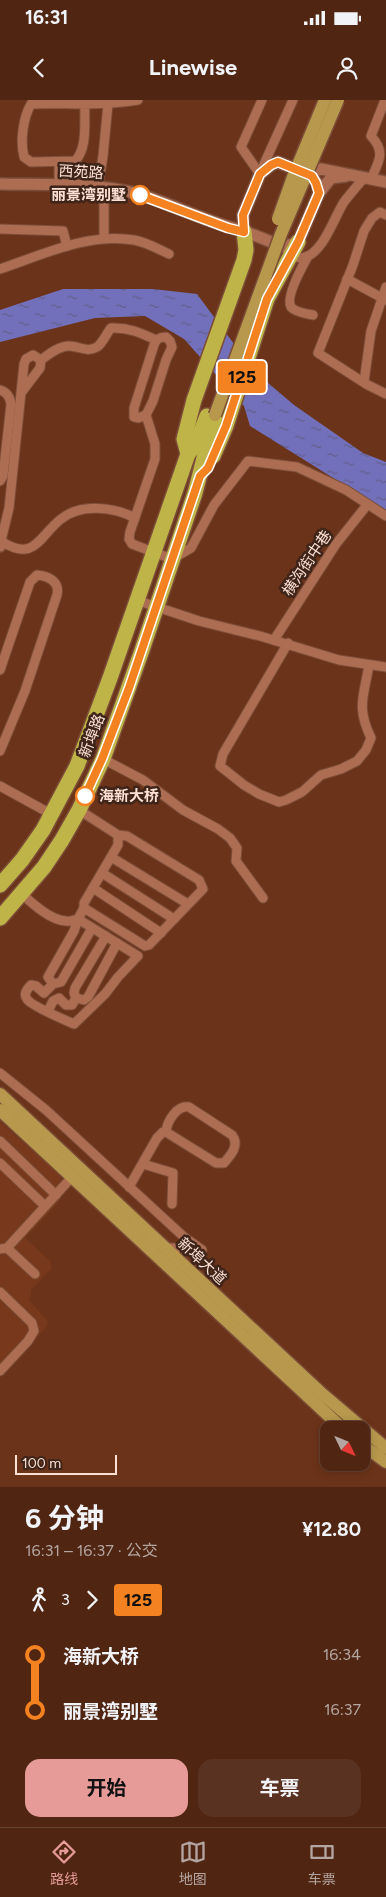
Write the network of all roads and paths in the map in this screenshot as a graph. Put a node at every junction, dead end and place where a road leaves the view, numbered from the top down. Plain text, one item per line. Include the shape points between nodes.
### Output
1 (138, 100) edge
2 (262, 100) edge
3 (293, 100) edge
4 (325, 100) edge
5 (338, 100) edge
6 (385, 100) edge
7 (85, 104) junction
8 (108, 104) junction
9 (59, 162) junction
10 (260, 174) junction
11 (312, 176) junction
12 (362, 178) junction
13 (386, 182) edge
14 (0, 184) edge
15 (59, 185) junction
16 (101, 187) junction
17 (319, 193) junction
18 (386, 215) edge
19 (0, 230) edge
20 (244, 232) junction
21 (104, 237) junction
22 (67, 246) junction
23 (294, 248) junction
24 (169, 254) dead end
25 (308, 256) junction
26 (0, 269) edge
27 (347, 279) junction
28 (386, 287) edge
29 (384, 299) edge
30 (313, 315) dead end
31 (156, 340) junction
32 (41, 360) junction
33 (364, 382) junction
34 (0, 390) edge
35 (21, 393) junction
36 (386, 394) edge
37 (212, 412) junction
38 (146, 415) junction
39 (188, 454) junction
40 (200, 476) junction
41 (0, 481) edge
42 (367, 505) junction
43 (386, 516) edge
44 (135, 518) junction
45 (0, 543) edge
46 (154, 550) junction
47 (174, 553) junction
48 (136, 600) junction
49 (157, 606) junction
50 (274, 640) junction
51 (288, 643) junction
52 (369, 665) junction
53 (386, 667) edge
54 (0, 670) edge
55 (0, 751) edge
56 (102, 759) junction
57 (0, 786) edge
58 (78, 810) junction
59 (51, 814) junction
60 (118, 835) junction
61 (111, 857) junction
62 (102, 873) junction
63 (0, 885) edge
64 (93, 888) junction
65 (22, 894) junction
66 (263, 898) dead end
67 (188, 904) junction
68 (84, 908) junction
69 (0, 918) edge
70 (78, 919) junction
71 (174, 919) junction
72 (92, 928) junction
73 (160, 933) junction
74 (106, 936) junction
75 (117, 943) junction
76 (53, 984) junction
77 (76, 998) junction
78 (48, 1011) junction
79 (0, 1073) edge
80 (0, 1094) edge
81 (1, 1114) edge
82 (166, 1132) junction
83 (0, 1141) edge
84 (0, 1163) edge
85 (143, 1164) junction
86 (72, 1177) junction
87 (129, 1187) junction
88 (56, 1195) junction
89 (172, 1204) dead end
90 (45, 1206) junction
91 (164, 1248) junction
92 (3, 1249) edge
93 (35, 1274) dead end
94 (0, 1292) edge
95 (0, 1370) edge
96 (334, 1421) edge
97 (386, 1448) edge
98 (370, 1450) edge
99 (386, 1462) edge

1 - 8 street
2 - 10 street via 241,147
3 - 10 street
4 - 37 main road, bridge via 293,177
5 - 37 main road, bridge via 278,241
6 - 12 street via 371,136 382,154
7 - 8 street
7 - 9 street via 80,156 75,161
7 - 9 street via 31,104 26,113 24,158 31,162
8 - 16 street
9 - 15 street
10 - 11 main road via 278,162
10 - 20 main road via 243,215
11 - 12 main road via 315,170 321,169
11 - 17 main road
12 - 13 main road
12 - 17 main road via 332,178
12 - 25 street via 320,244
14 - 15 main road, 西苑路
15 - 16 main road, 西苑路
16 - 20 main road, 西苑路 via 140,195
16 - 21 street
17 - 23 main road
18 - 27 street via 380,212 364,231
19 - 22 street via 63,231
20 - 23 main road, 西苑路
20 - 39 highway via 246,250 194,400 184,439
21 - 22 street
21 - 24 street via 135,240
22 - 26 street
23 - 25 street via 302,258
23 - 40 highway via 267,299 226,426 208,468
25 - 30 street via 294,286 290,306
27 - 29 street
27 - 33 street via 318,353
28 - 29 street
29 - 33 street via 371,331
31 - 32 street via 141,332 111,328 95,348 64,347
31 - 38 street via 132,413 138,418
31 - 38 street via 166,337 172,347
32 - 35 street via 40,368
32 - 35 street via 33,355 26,359
33 - 36 street
34 - 41 street via 5,392 11,404
35 - 45 street via 9,508
37 - 39 highway
37 - 40 highway
38 - 44 street via 156,451
39 - 46 highway, 新埠路
40 - 47 highway, 新埠路
42 - 43 street
42 - 47 street via 346,490 297,467 248,461 214,505 191,548
42 - 50 street, 横沟街中巷 via 336,544
44 - 45 street via 113,510 82,510 63,517 37,545 26,549
44 - 46 street via 129,539 132,544
46 - 47 street
46 - 48 highway, 新埠路
47 - 49 highway, 新埠路
48 - 49 street
48 - 59 highway, 新埠路 via 80,757
49 - 50 street via 199,621
49 - 56 highway, 新埠路
50 - 51 street
51 - 52 street via 339,660
51 - 52 street via 223,754 220,766 244,785 280,802 302,792 321,775 357,761 366,750 371,738 361,704
52 - 53 street
54 - 55 street via 30,582 37,575 48,577 57,586 57,596 25,691
56 - 58 highway, 新埠路
56 - 66 street via 143,780 183,810 230,838 237,848 236,861
57 - 59 street
58 - 60 street
58 - 65 highway, 新埠路 via 53,853
59 - 63 highway, 新埠路 via 22,860
60 - 61 street via 118,845
60 - 67 street via 127,836 199,880 203,888
61 - 62 street
61 - 67 street
62 - 64 street
62 - 71 street
64 - 68 street
64 - 73 street
65 - 69 highway, 新埠路
65 - 70 street via 57,918 66,921
67 - 71 street
68 - 70 street
68 - 73 street via 144,946
70 - 72 street
70 - 76 street via 48,977
71 - 73 street
72 - 74 street
72 - 76 street via 61,982
74 - 75 street
74 - 77 street via 75,988
75 - 77 street via 88,997 84,1000
75 - 78 street via 138,956 105,994 74,1024
76 - 78 street via 44,993 34,985 26,991 30,1002
77 - 78 street via 70,1005 56,999
79 - 87 street via 46,1110
80 - 91 main road, 新埠大道
81 - 86 main road, 新埠大道
82 - 82 street via 216,1164 224,1163 236,1142 232,1135 184,1106 179,1108
82 - 85 street via 157,1138
83 - 88 street
84 - 90 street
85 - 87 street
85 - 89 street via 178,1174
86 - 88 street
86 - 96 main road, 新埠大道
87 - 91 street via 202,1250
88 - 90 street
90 - 92 street
91 - 97 main road, 新埠大道 via 326,1399
92 - 93 street
94 - 95 street via 32,1323 34,1331
98 - 99 main road

